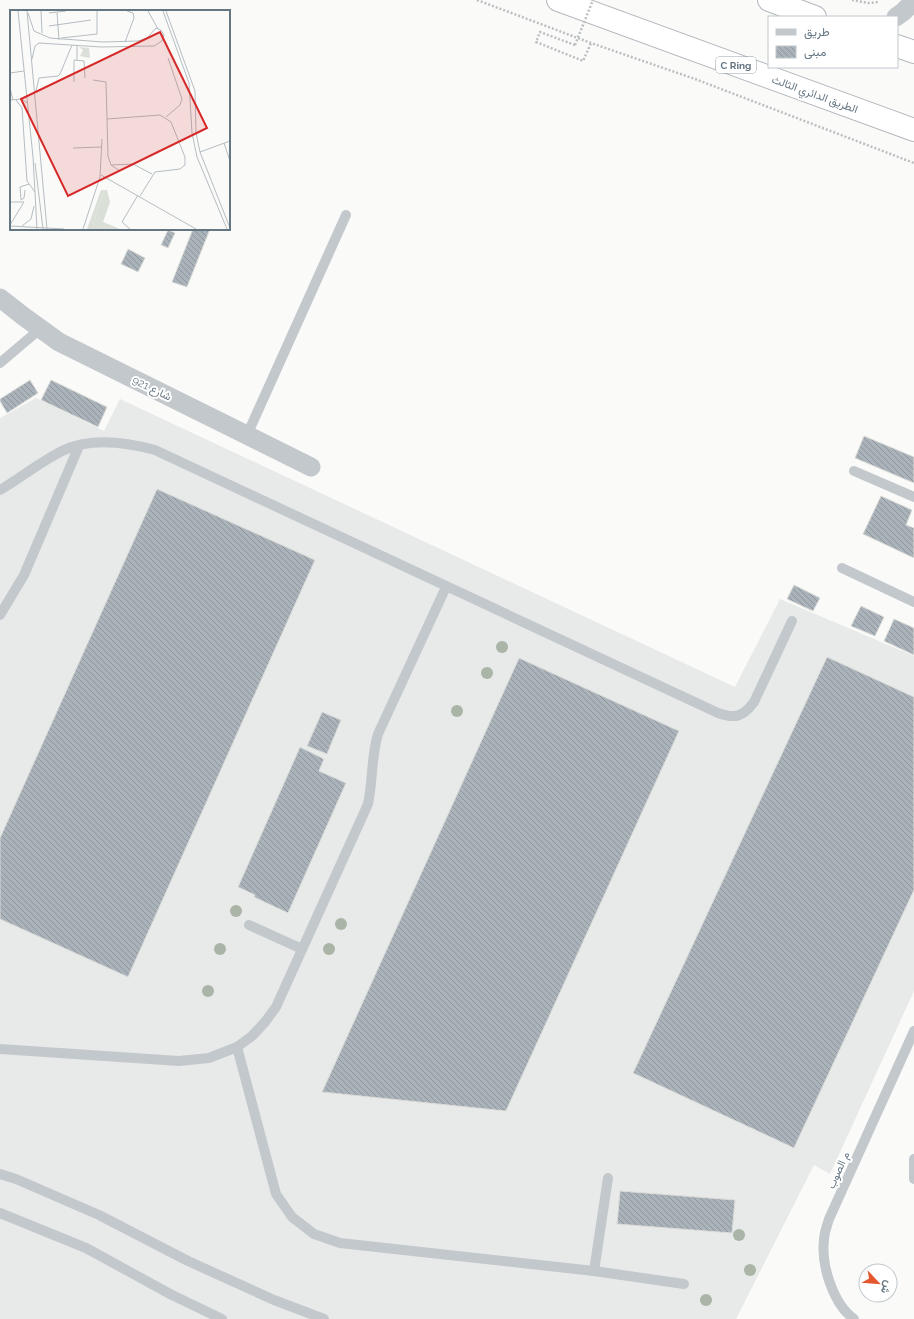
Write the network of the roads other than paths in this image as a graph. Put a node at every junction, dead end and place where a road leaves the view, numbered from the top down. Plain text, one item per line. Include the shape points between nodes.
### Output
1 (558, 0) edge
2 (769, 0) edge
3 (914, 1) edge
4 (812, 16) edge
5 (897, 16) edge
6 (898, 46) edge
7 (914, 52) edge
8 (914, 130) edge
9 (346, 215) dead end
10 (0, 298) edge
11 (40, 329) junction
12 (0, 363) edge
13 (247, 435) junction
14 (79, 446) junction
15 (311, 467) dead end
16 (854, 471) dead end
17 (0, 490) edge
18 (914, 497) edge
19 (842, 568) dead end
20 (446, 587) junction
21 (914, 602) edge
22 (0, 615) edge
23 (792, 621) dead end
24 (249, 925) dead end
25 (302, 949) junction
26 (914, 1031) edge
27 (237, 1047) junction
28 (0, 1049) edge
29 (914, 1159) edge
30 (0, 1174) edge
31 (608, 1178) dead end
32 (914, 1179) edge
33 (0, 1213) edge
34 (594, 1271) junction
35 (684, 1284) dead end
36 (222, 1319) edge
37 (324, 1319) edge
38 (854, 1319) edge

1 - 8 highway, الطريق الدائري الثالث / C Ring
2 - 4 highway
3 - 5 street
6 - 7 highway
9 - 13 lane
10 - 11 street, شارع 921
11 - 12 lane
11 - 13 street, شارع 921 via 59,342
13 - 15 street, شارع 921
14 - 17 lane via 63,450
14 - 20 lane via 117,442 155,450
14 - 22 lane via 24,575
16 - 18 lane
19 - 21 lane
20 - 23 lane via 730,717 741,715 754,702
20 - 25 lane via 378,734 368,804
24 - 25 lane
25 - 27 lane via 269,1017 252,1036
26 - 38 lane, م الصوب via 829,1219 824,1239 824,1260 836,1300
27 - 28 lane via 209,1058 179,1061
27 - 34 lane via 276,1194 292,1217 314,1234 340,1243
29 - 32 lane
30 - 37 lane via 99,1215 188,1261 266,1297
31 - 34 lane
33 - 36 lane via 86,1248
34 - 35 lane

